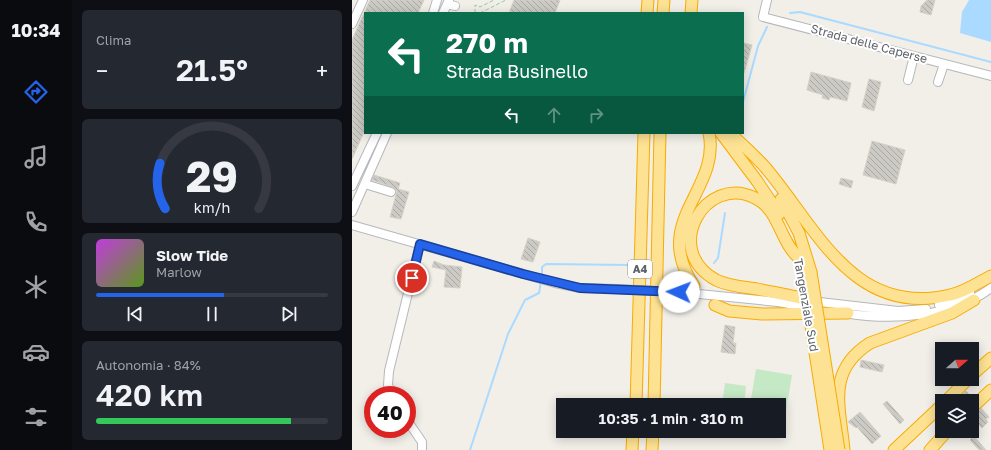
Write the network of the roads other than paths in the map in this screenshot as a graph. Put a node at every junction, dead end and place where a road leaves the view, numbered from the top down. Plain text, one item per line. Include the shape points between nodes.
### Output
1 (363, 0) edge
2 (437, 0) edge
3 (648, 0) edge
4 (664, 0) edge
5 (684, 0) edge
6 (692, 0) edge
7 (767, 0) edge
8 (450, 3) edge
9 (433, 12) edge
10 (444, 12) edge
11 (647, 12) edge
12 (663, 12) edge
13 (684, 12) edge
14 (691, 12) edge
15 (352, 24) edge
16 (914, 56) junction
17 (944, 64) junction
18 (991, 76) edge
19 (908, 80) dead end
20 (938, 82) dead end
21 (377, 134) edge
22 (387, 134) edge
23 (644, 134) edge
24 (660, 134) edge
25 (709, 134) edge
26 (722, 134) edge
27 (732, 134) edge
28 (365, 184) junction
29 (352, 186) edge
30 (391, 192) dead end
31 (352, 212) edge
32 (352, 225) edge
33 (420, 244) junction
34 (657, 257) junction
35 (799, 258) junction
36 (807, 273) junction
37 (991, 278) edge
38 (694, 286) dead end
39 (991, 288) edge
40 (974, 300) junction
41 (813, 301) junction
42 (778, 302) junction
43 (715, 305) dead end
44 (848, 313) junction
45 (991, 358) edge
46 (979, 369) edge
47 (388, 386) edge
48 (961, 386) edge
49 (991, 390) edge
50 (953, 394) edge
51 (635, 398) edge
52 (654, 398) edge
53 (658, 398) edge
54 (979, 401) edge
55 (935, 412) edge
56 (935, 413) edge
57 (416, 433) edge
58 (633, 438) edge
59 (634, 438) edge
60 (653, 438) edge
61 (658, 438) edge
62 (941, 438) edge
63 (422, 450) edge
64 (632, 450) edge
65 (635, 450) edge
66 (652, 450) edge
67 (658, 450) edge
68 (830, 450) edge
69 (839, 450) edge
70 (844, 450) edge
71 (894, 450) edge
72 (905, 450) edge
73 (930, 450) edge

1 - 15 street
2 - 9 street
3 - 11 highway
4 - 12 highway
5 - 13 highway
6 - 14 highway
7 - 16 street, Strada delle Caperse via 763,17
8 - 10 street
16 - 17 street, Strada delle Caperse
16 - 19 street
17 - 18 street, Strada delle Caperse
17 - 20 street
21 - 29 street
22 - 28 street
23 - 51 highway, A4
24 - 34 highway, A4
25 - 38 highway via 711,142 706,168 685,214 679,240 681,262
26 - 35 highway, Tangenziale Sud via 772,201 787,227
27 - 36 highway, Tangenziale Sud via 784,205 799,233
27 - 37 highway via 765,167 830,254 844,268 874,287 892,295 932,298 964,291
28 - 30 street
28 - 31 street
32 - 33 street
33 - 42 street, bridge via 580,288 679,292
33 - 47 street via 388,371
34 - 52 highway, A4
34 - 53 highway
35 - 36 highway, Tangenziale Sud
35 - 41 highway via 790,248 775,218 756,198 740,193 714,199 693,221 690,232 691,249 698,266 707,274 724,283
36 - 68 highway, Tangenziale Sud, bridge
36 - 69 highway, Tangenziale Sud, bridge
37 - 41 street, Tangenziale Sud via 967,295 928,308 898,311
39 - 40 street
40 - 44 street via 914,316
40 - 70 highway via 952,313 884,337 857,351 842,372 839,404
41 - 42 street, Tangenziale Sud
42 - 44 street
43 - 44 highway via 729,311 762,314
45 - 46 highway
48 - 50 highway
49 - 54 highway
55 - 71 highway
56 - 72 highway
57 - 63 street via 422,442
58 - 64 highway
59 - 65 highway
60 - 66 highway
61 - 67 highway
62 - 73 highway

